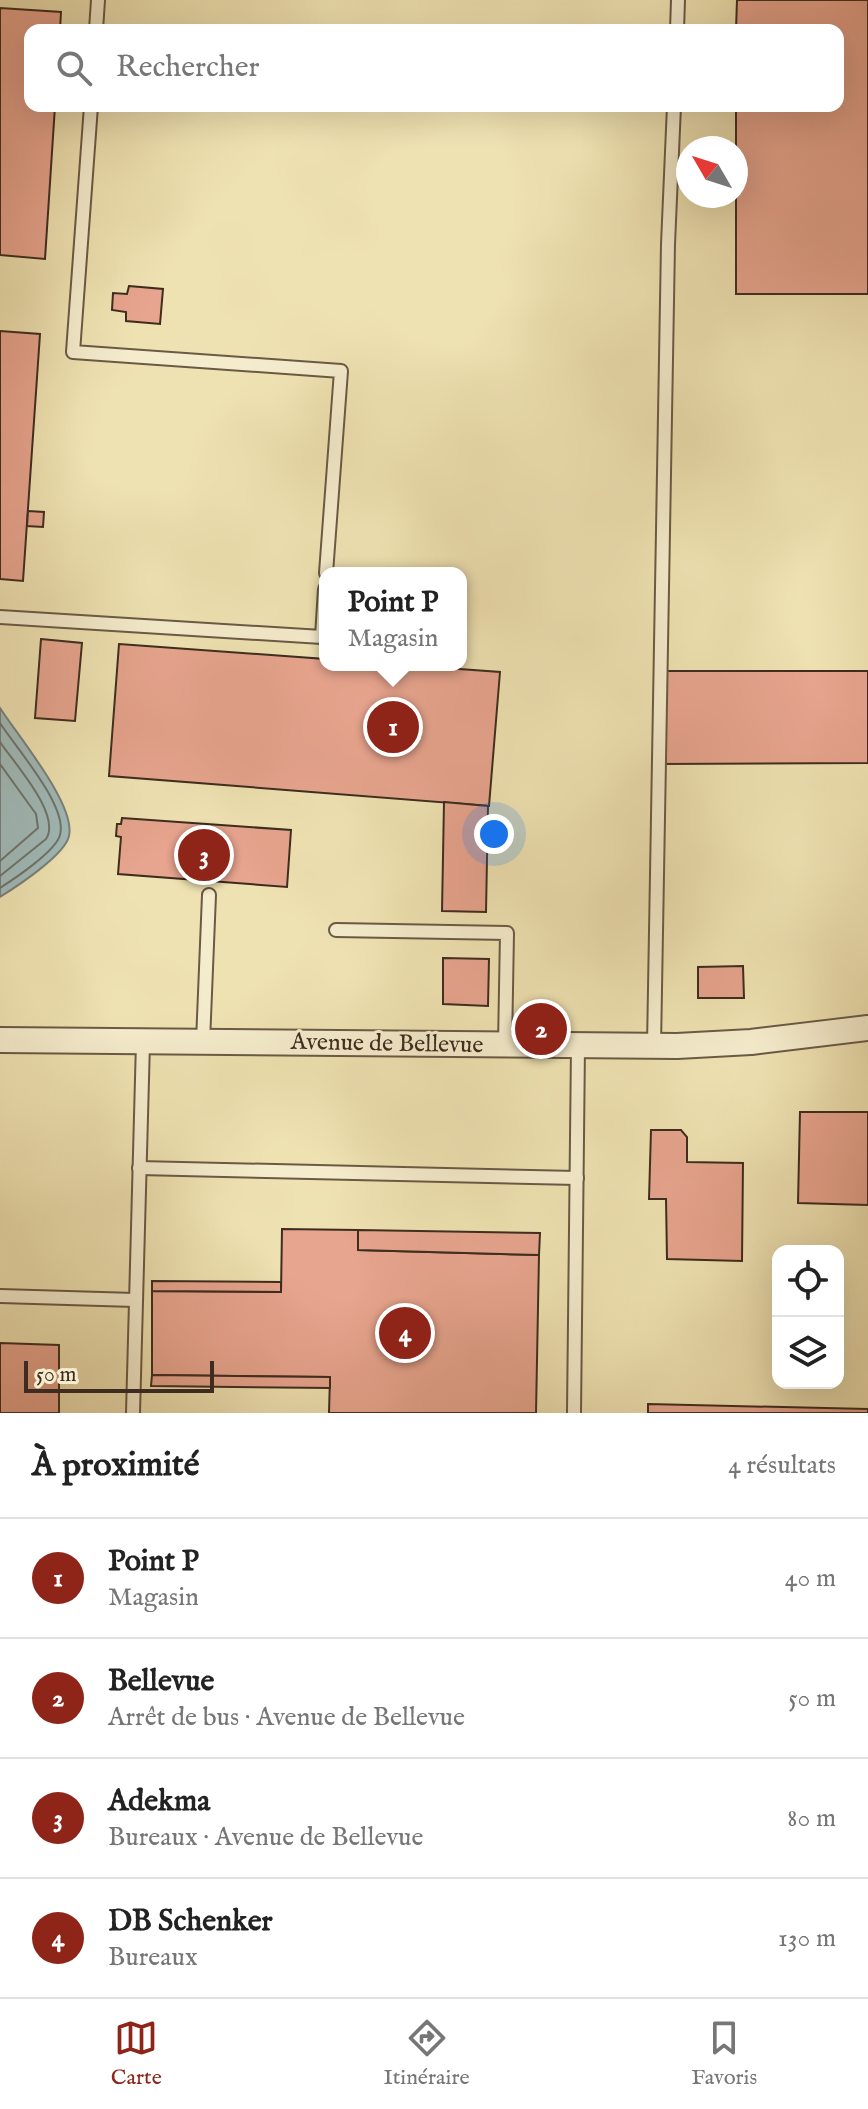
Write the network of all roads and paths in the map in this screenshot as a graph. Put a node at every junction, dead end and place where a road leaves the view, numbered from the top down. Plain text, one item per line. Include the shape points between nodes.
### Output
1 (98, 0) edge
2 (678, 0) edge
3 (96, 24) edge
4 (677, 24) edge
5 (91, 112) edge
6 (674, 112) edge
7 (326, 567) edge
8 (0, 617) edge
9 (319, 637) edge
10 (209, 895) dead end
11 (336, 930) dead end
12 (868, 1028) edge
13 (0, 1040) edge
14 (143, 1042) junction
15 (203, 1042) junction
16 (505, 1045) junction
17 (578, 1046) junction
18 (654, 1046) junction
19 (139, 1168) junction
20 (577, 1178) junction
21 (0, 1296) edge
22 (135, 1300) junction
23 (133, 1413) edge
24 (574, 1413) edge

1 - 3 lane
2 - 4 lane
5 - 7 lane via 73,352 341,371
6 - 18 lane
8 - 9 lane
10 - 15 lane
11 - 16 lane via 507,933
12 - 18 street, Avenue de Bellevue via 751,1042
13 - 14 street, Avenue de Bellevue
14 - 15 street, Avenue de Bellevue
14 - 19 lane
15 - 16 street, Avenue de Bellevue
16 - 17 street, Avenue de Bellevue
17 - 18 street, Avenue de Bellevue
17 - 20 lane
19 - 20 lane
19 - 22 lane
20 - 24 lane
21 - 22 lane
22 - 23 lane

